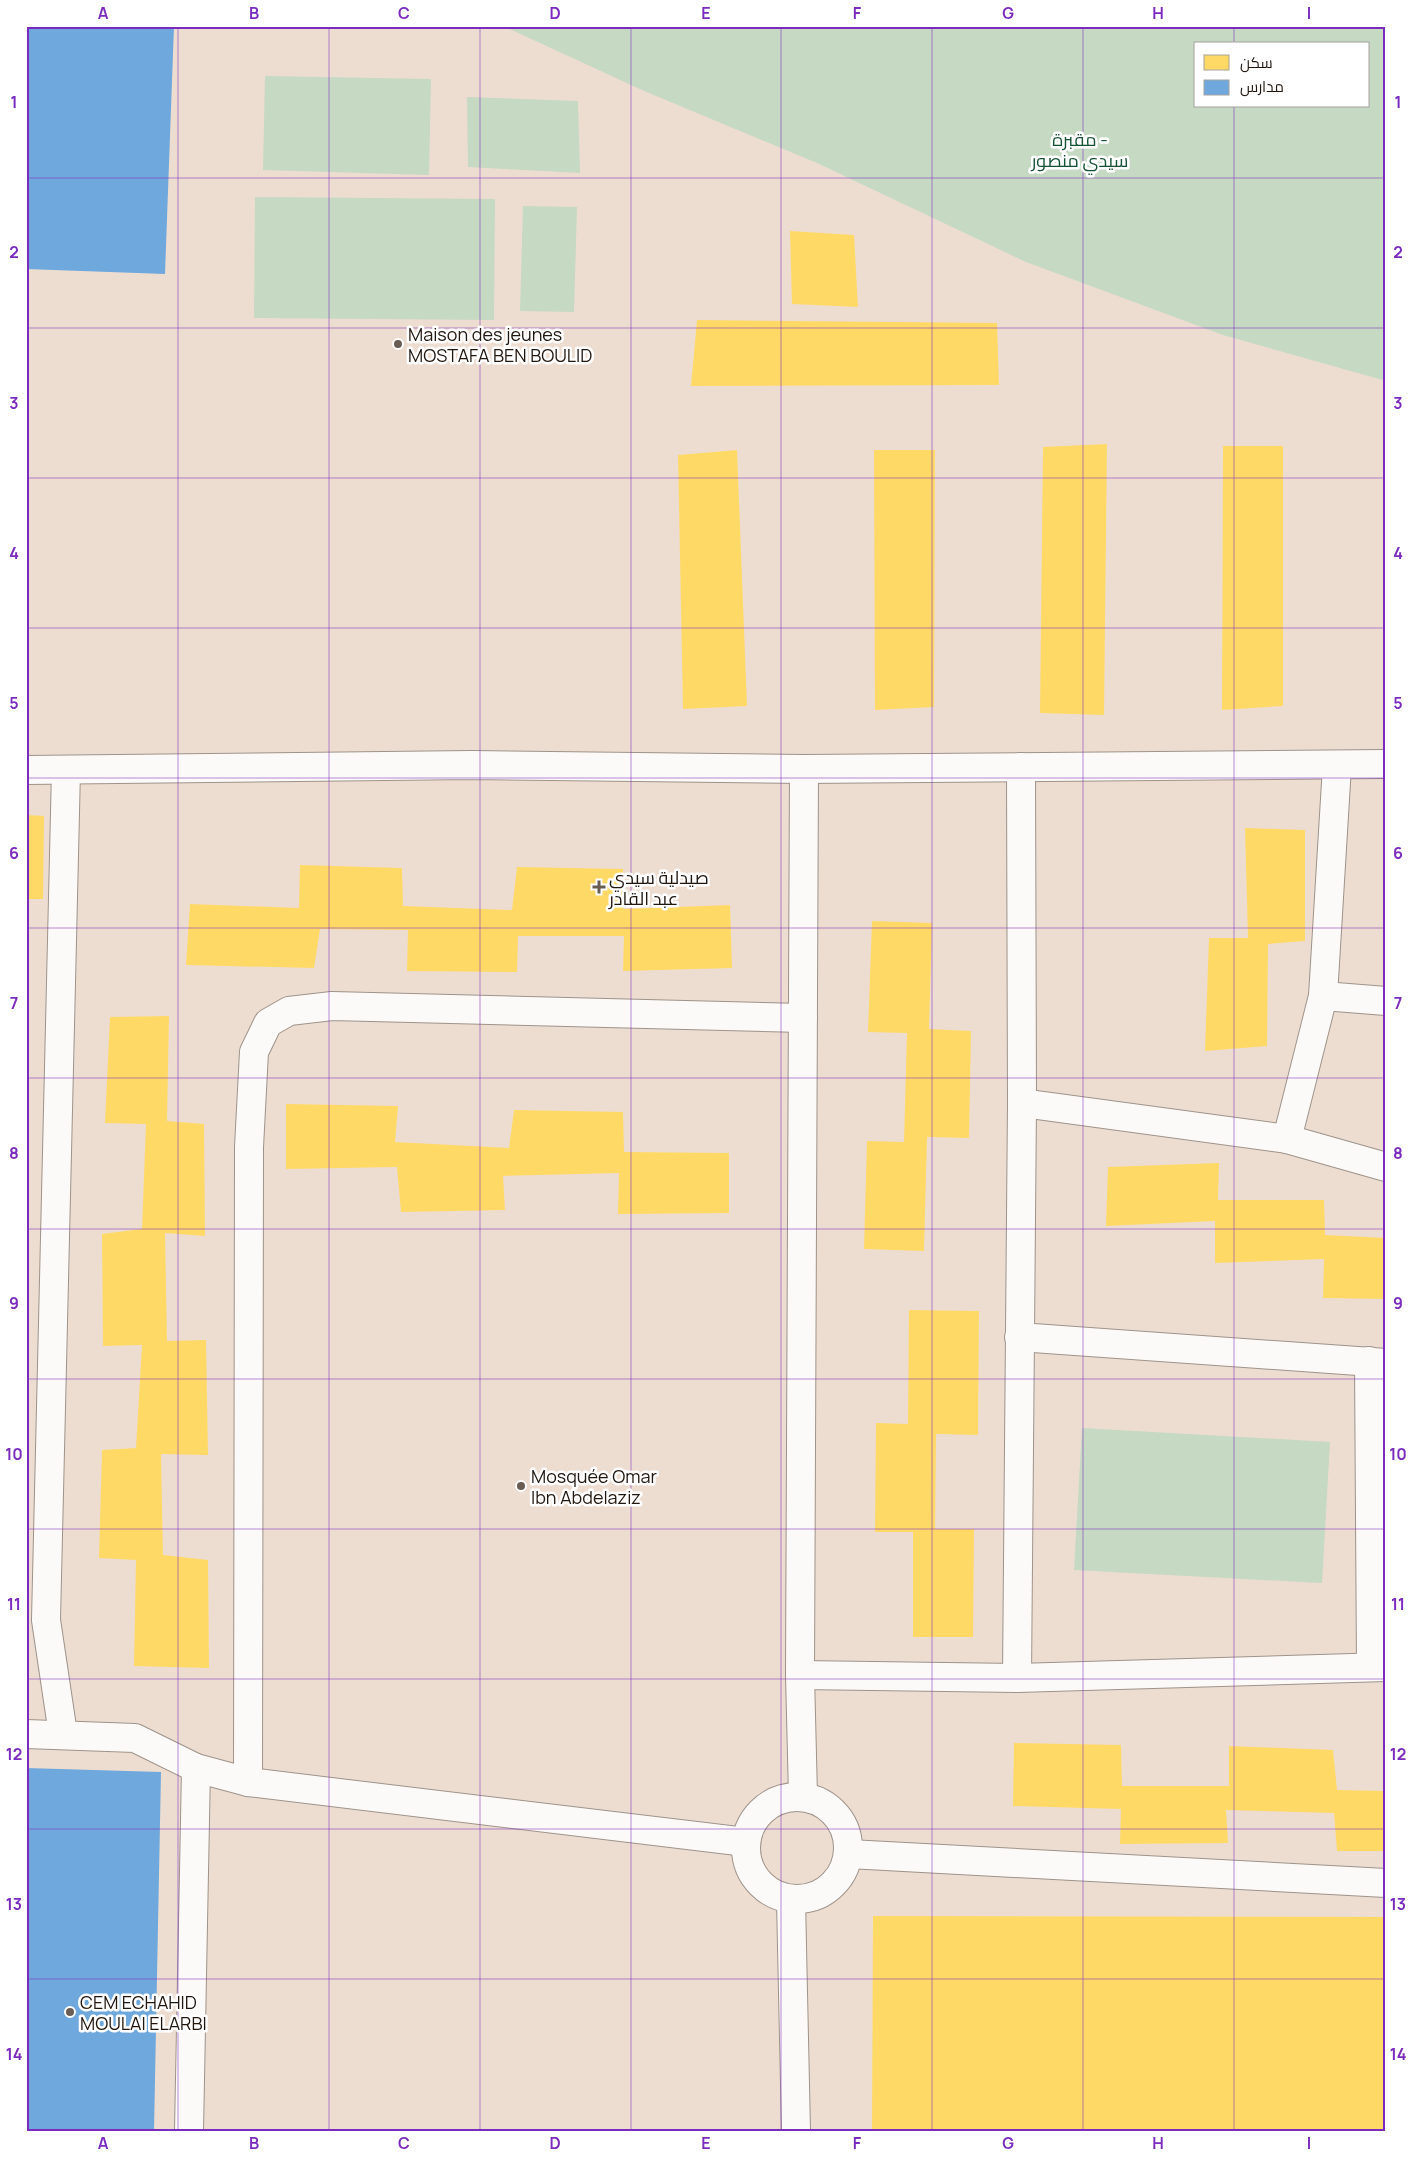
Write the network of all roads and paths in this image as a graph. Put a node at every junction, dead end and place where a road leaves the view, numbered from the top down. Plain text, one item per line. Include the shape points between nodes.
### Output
1 (1386, 764) edge
2 (1338, 766) junction
3 (1021, 767) junction
4 (804, 769) junction
5 (26, 770) edge
6 (66, 770) junction
7 (1323, 996) junction
8 (1386, 1002) edge
9 (802, 1018) junction
10 (1022, 1103) junction
11 (1288, 1139) junction
12 (1386, 1167) edge
13 (1020, 1338) junction
14 (1377, 1362) edge
15 (1378, 1667) edge
16 (800, 1675) junction
17 (1017, 1678) junction
18 (26, 1734) edge
19 (63, 1734) junction
20 (196, 1768) junction
21 (248, 1782) junction
22 (803, 1796) junction
23 (746, 1842) junction
24 (849, 1854) junction
25 (1386, 1883) edge
26 (791, 1900) junction
27 (189, 2131) edge
28 (796, 2131) edge

1 - 2 street
2 - 3 street
2 - 7 street
3 - 4 street
3 - 10 street
4 - 6 street via 472,765
4 - 9 street
5 - 6 street
6 - 19 street via 46,1620
7 - 8 street
7 - 11 street
9 - 16 street
9 - 21 street via 332,1006 289,1011 268,1023 254,1052 248,1147
10 - 11 street
10 - 13 street
11 - 12 street
13 - 14 street
13 - 17 street
14 - 15 street
15 - 17 street
16 - 17 street
16 - 22 street
18 - 19 street
19 - 20 street via 136,1738
20 - 21 street
20 - 27 street
21 - 23 street
22 - 23 street via 776,1800 755,1817
22 - 24 street via 828,1806 845,1827
23 - 26 street via 749,1869 766,1890
24 - 25 street
24 - 26 street via 838,1879 817,1896
26 - 28 street

